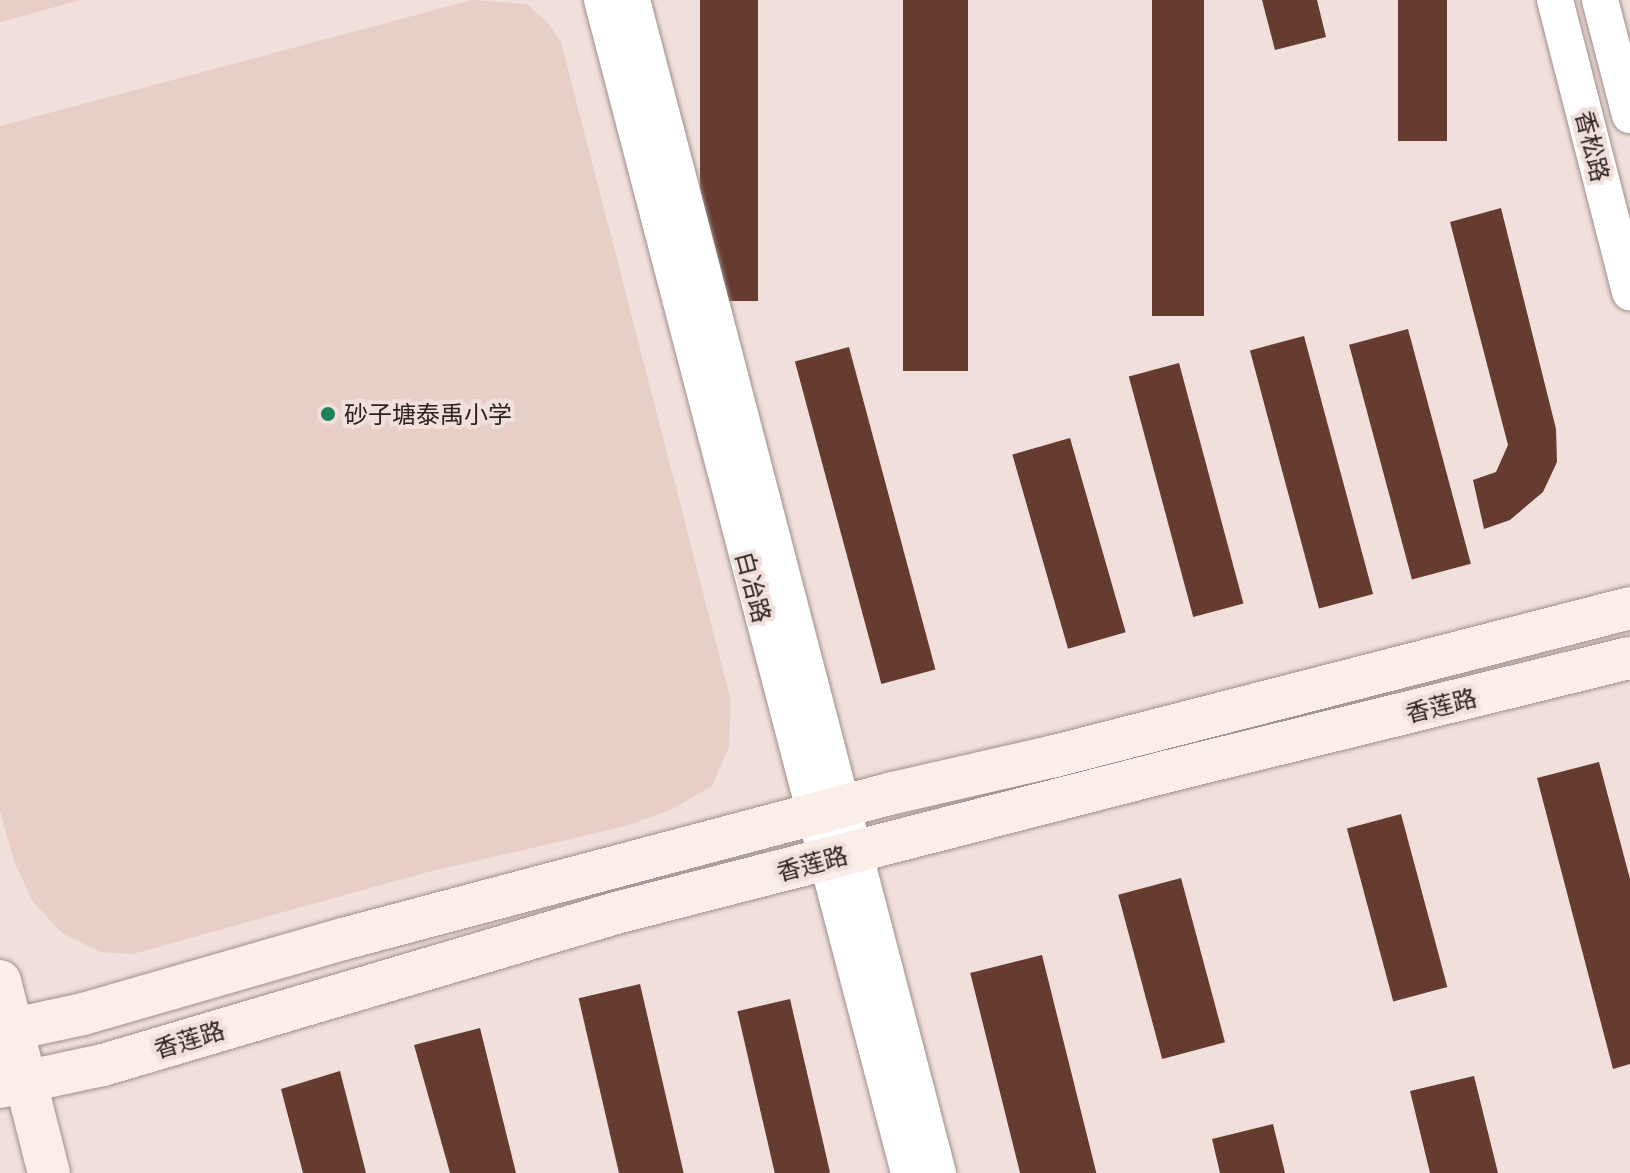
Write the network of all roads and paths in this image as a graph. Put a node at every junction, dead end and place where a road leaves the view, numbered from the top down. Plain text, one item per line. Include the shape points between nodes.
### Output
1 (602, 0) edge
2 (632, 0) edge
3 (1555, 0) edge
4 (1600, 0) edge
5 (1630, 115) edge
6 (1630, 293) edge
7 (1630, 608) edge
8 (1630, 658) edge
9 (828, 811) junction
10 (841, 855) junction
11 (0, 981) edge
12 (6, 1030) edge
13 (13, 1084) edge
14 (49, 1173) edge
15 (909, 1173) edge
16 (938, 1173) edge

1 - 9 street, 白冶路
2 - 9 street, 白冶路
3 - 6 street, 香松路
4 - 5 street, 香松路
7 - 9 main road, 香莲路
8 - 10 main road, 香莲路
9 - 10 street, 白冶路
9 - 12 main road, 香莲路 via 343,939 83,1014
10 - 13 main road, 香莲路 via 585,921 103,1065
10 - 15 street, 白冶路
10 - 16 street, 白冶路
11 - 12 main road
12 - 13 main road
13 - 14 main road

